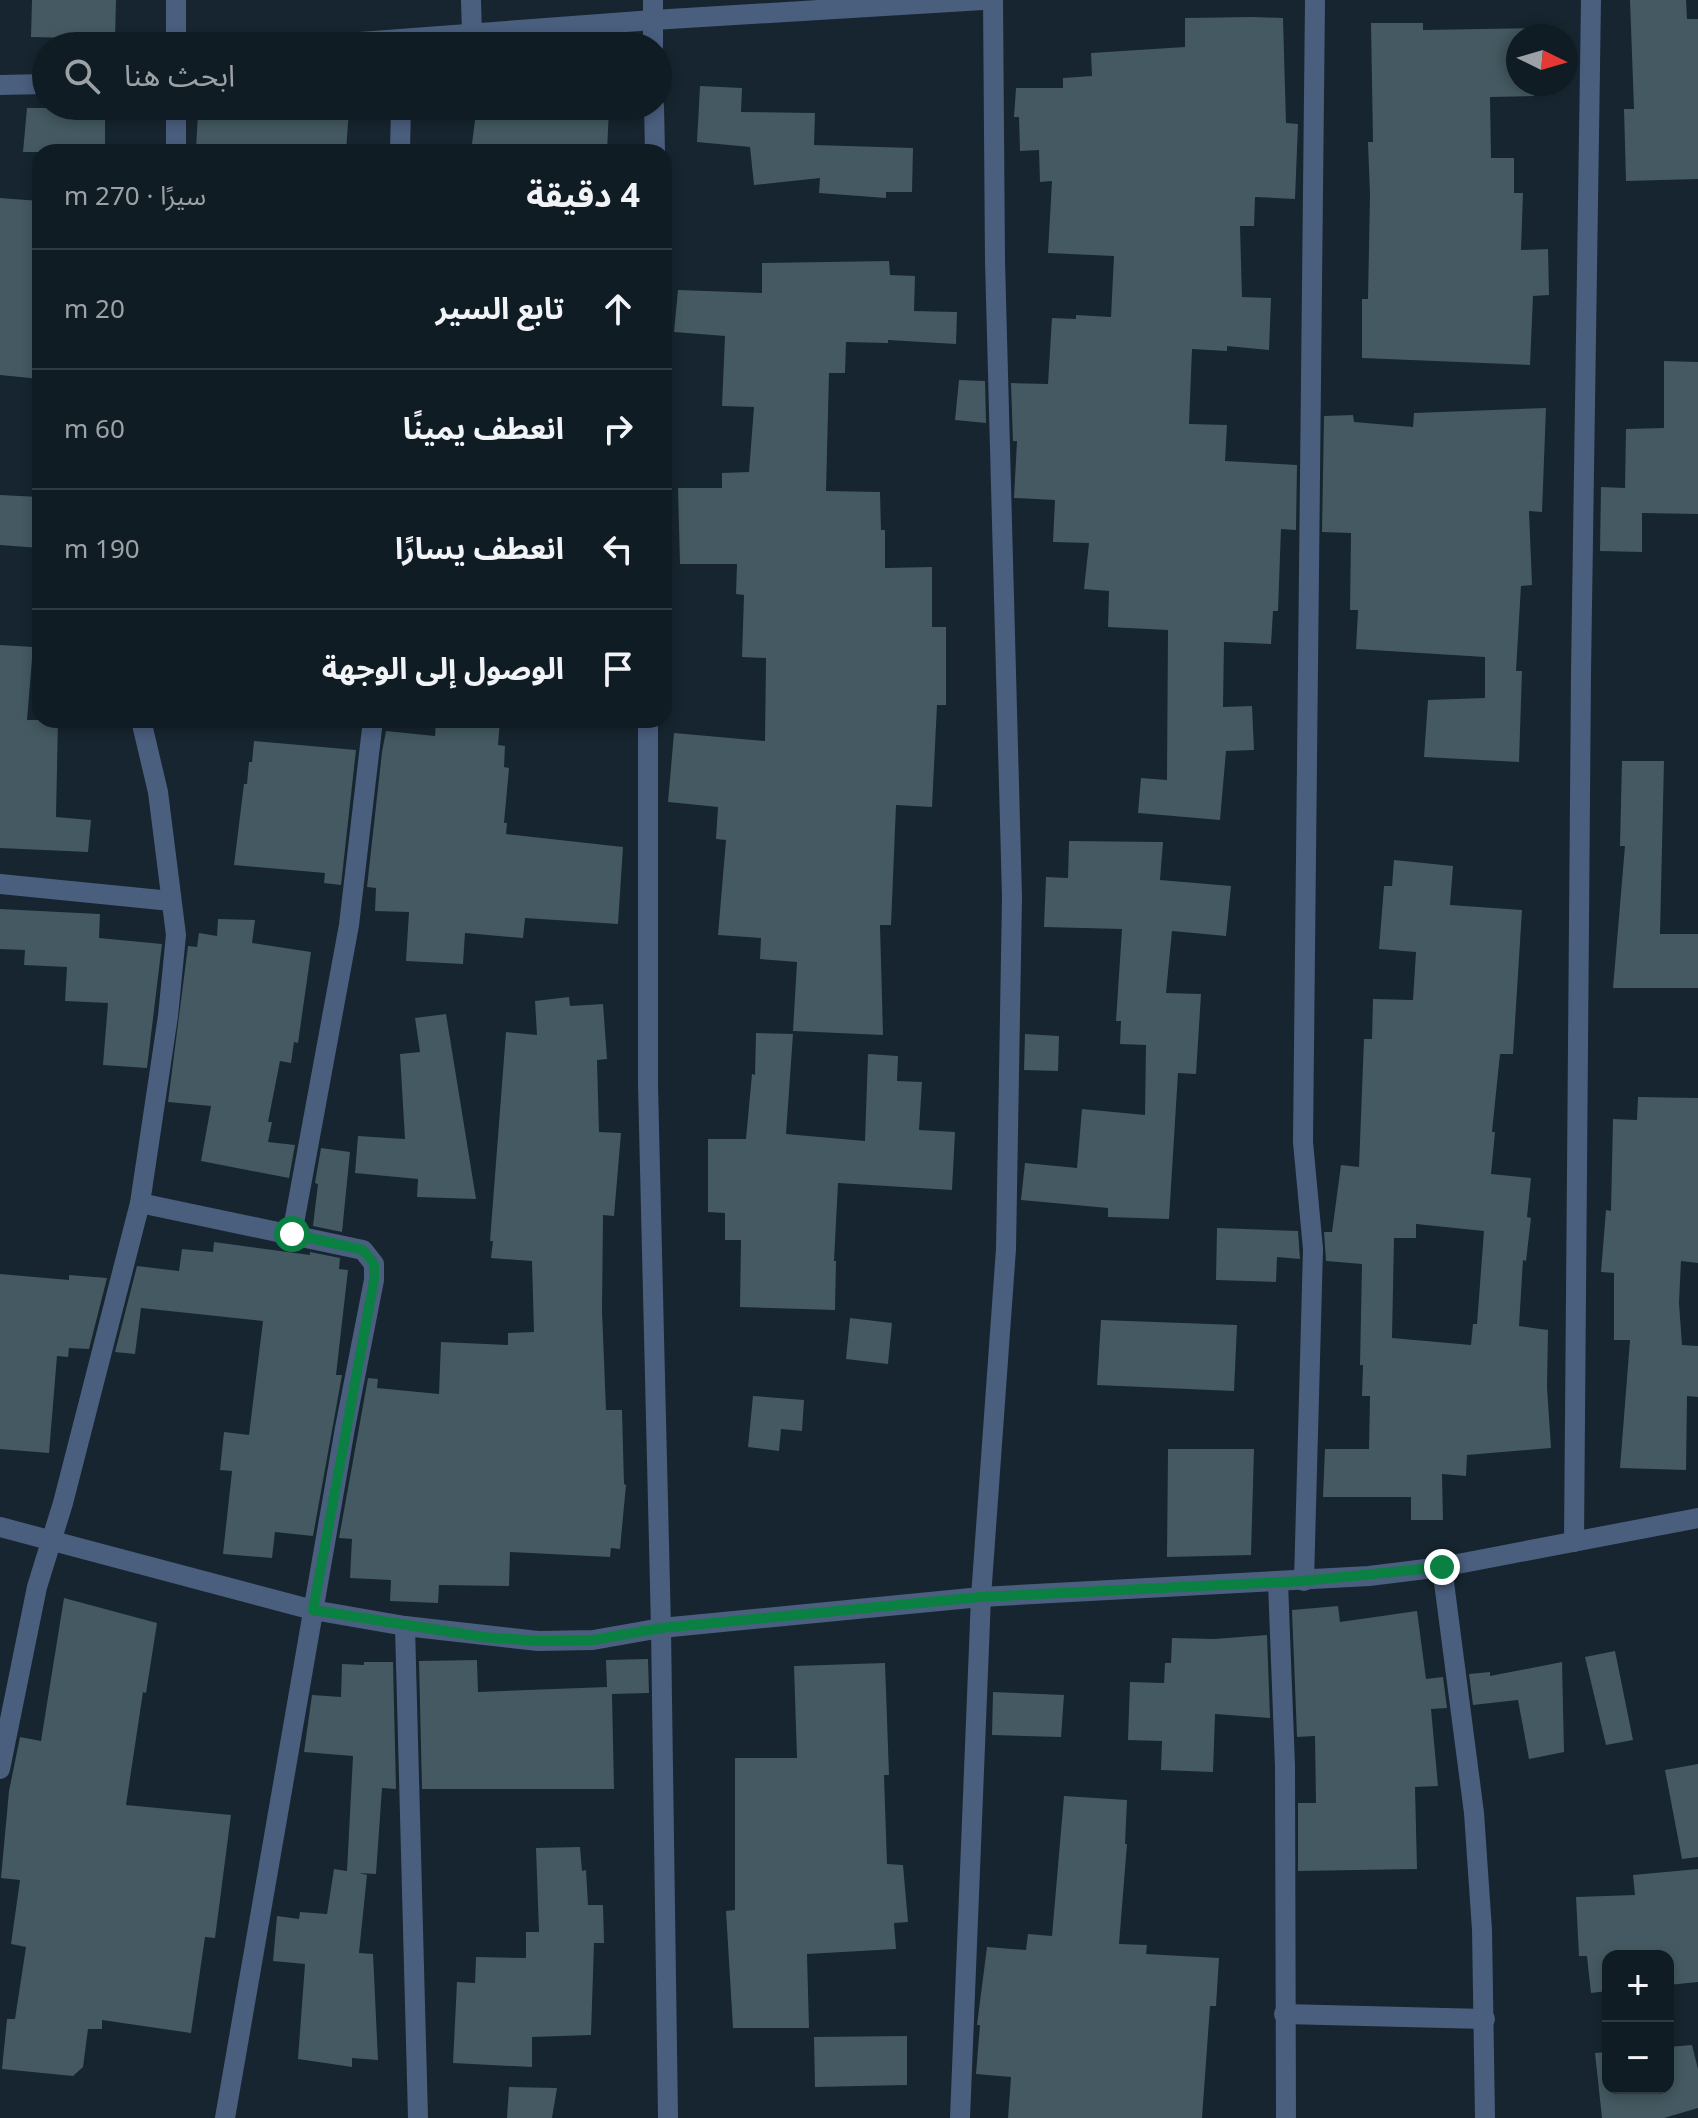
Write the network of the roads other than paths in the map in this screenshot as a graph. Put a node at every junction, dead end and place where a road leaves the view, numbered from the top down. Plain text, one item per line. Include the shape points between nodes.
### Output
1 (176, 0) edge
2 (471, 0) edge
3 (983, 0) edge
4 (993, 0) edge
5 (1315, 0) edge
6 (1591, 0) edge
7 (653, 10) edge
8 (176, 32) edge
9 (472, 32) edge
10 (494, 32) edge
11 (653, 32) edge
12 (32, 84) edge
13 (0, 85) edge
14 (176, 120) edge
15 (401, 120) edge
16 (654, 120) edge
17 (176, 144) edge
18 (400, 144) edge
19 (655, 144) edge
20 (143, 728) edge
21 (372, 728) edge
22 (648, 728) edge
23 (0, 884) edge
24 (171, 901) junction
25 (140, 1203) junction
26 (292, 1234) junction
27 (1698, 1518) edge
28 (0, 1527) edge
29 (51, 1539) junction
30 (1574, 1542) junction
31 (1442, 1567) junction
32 (1304, 1581) junction
33 (1278, 1582) junction
34 (981, 1597) junction
35 (313, 1610) junction
36 (405, 1626) junction
37 (661, 1628) junction
38 (0, 1769) edge
39 (1284, 2014) junction
40 (1485, 2019) junction
41 (225, 2118) edge
42 (418, 2118) edge
43 (668, 2118) edge
44 (960, 2118) edge
45 (1286, 2118) edge
46 (1485, 2118) edge

1 - 8 street
2 - 9 street
3 - 7 street
4 - 34 street via 1012,897 1006,1249
5 - 32 street via 1303,1127 1313,1249
6 - 30 street
7 - 10 street
7 - 11 street
12 - 13 street
14 - 17 street
15 - 18 street
16 - 19 street
20 - 24 street via 158,792
21 - 26 street via 349,925
22 - 37 street via 648,1085
23 - 24 street
24 - 25 street via 176,935 168,1016
25 - 26 street
25 - 29 street
26 - 35 street via 363,1250 374,1264
27 - 30 street
28 - 29 street
29 - 35 street
29 - 38 street
30 - 31 street
31 - 32 street
31 - 40 street via 1474,1813
32 - 33 street
33 - 34 street
33 - 39 street via 1285,1766
34 - 37 street
34 - 44 street
35 - 36 street
35 - 41 street
36 - 37 street via 538,1641 593,1640
36 - 42 street
37 - 43 street
39 - 40 street
39 - 45 street
40 - 46 street

